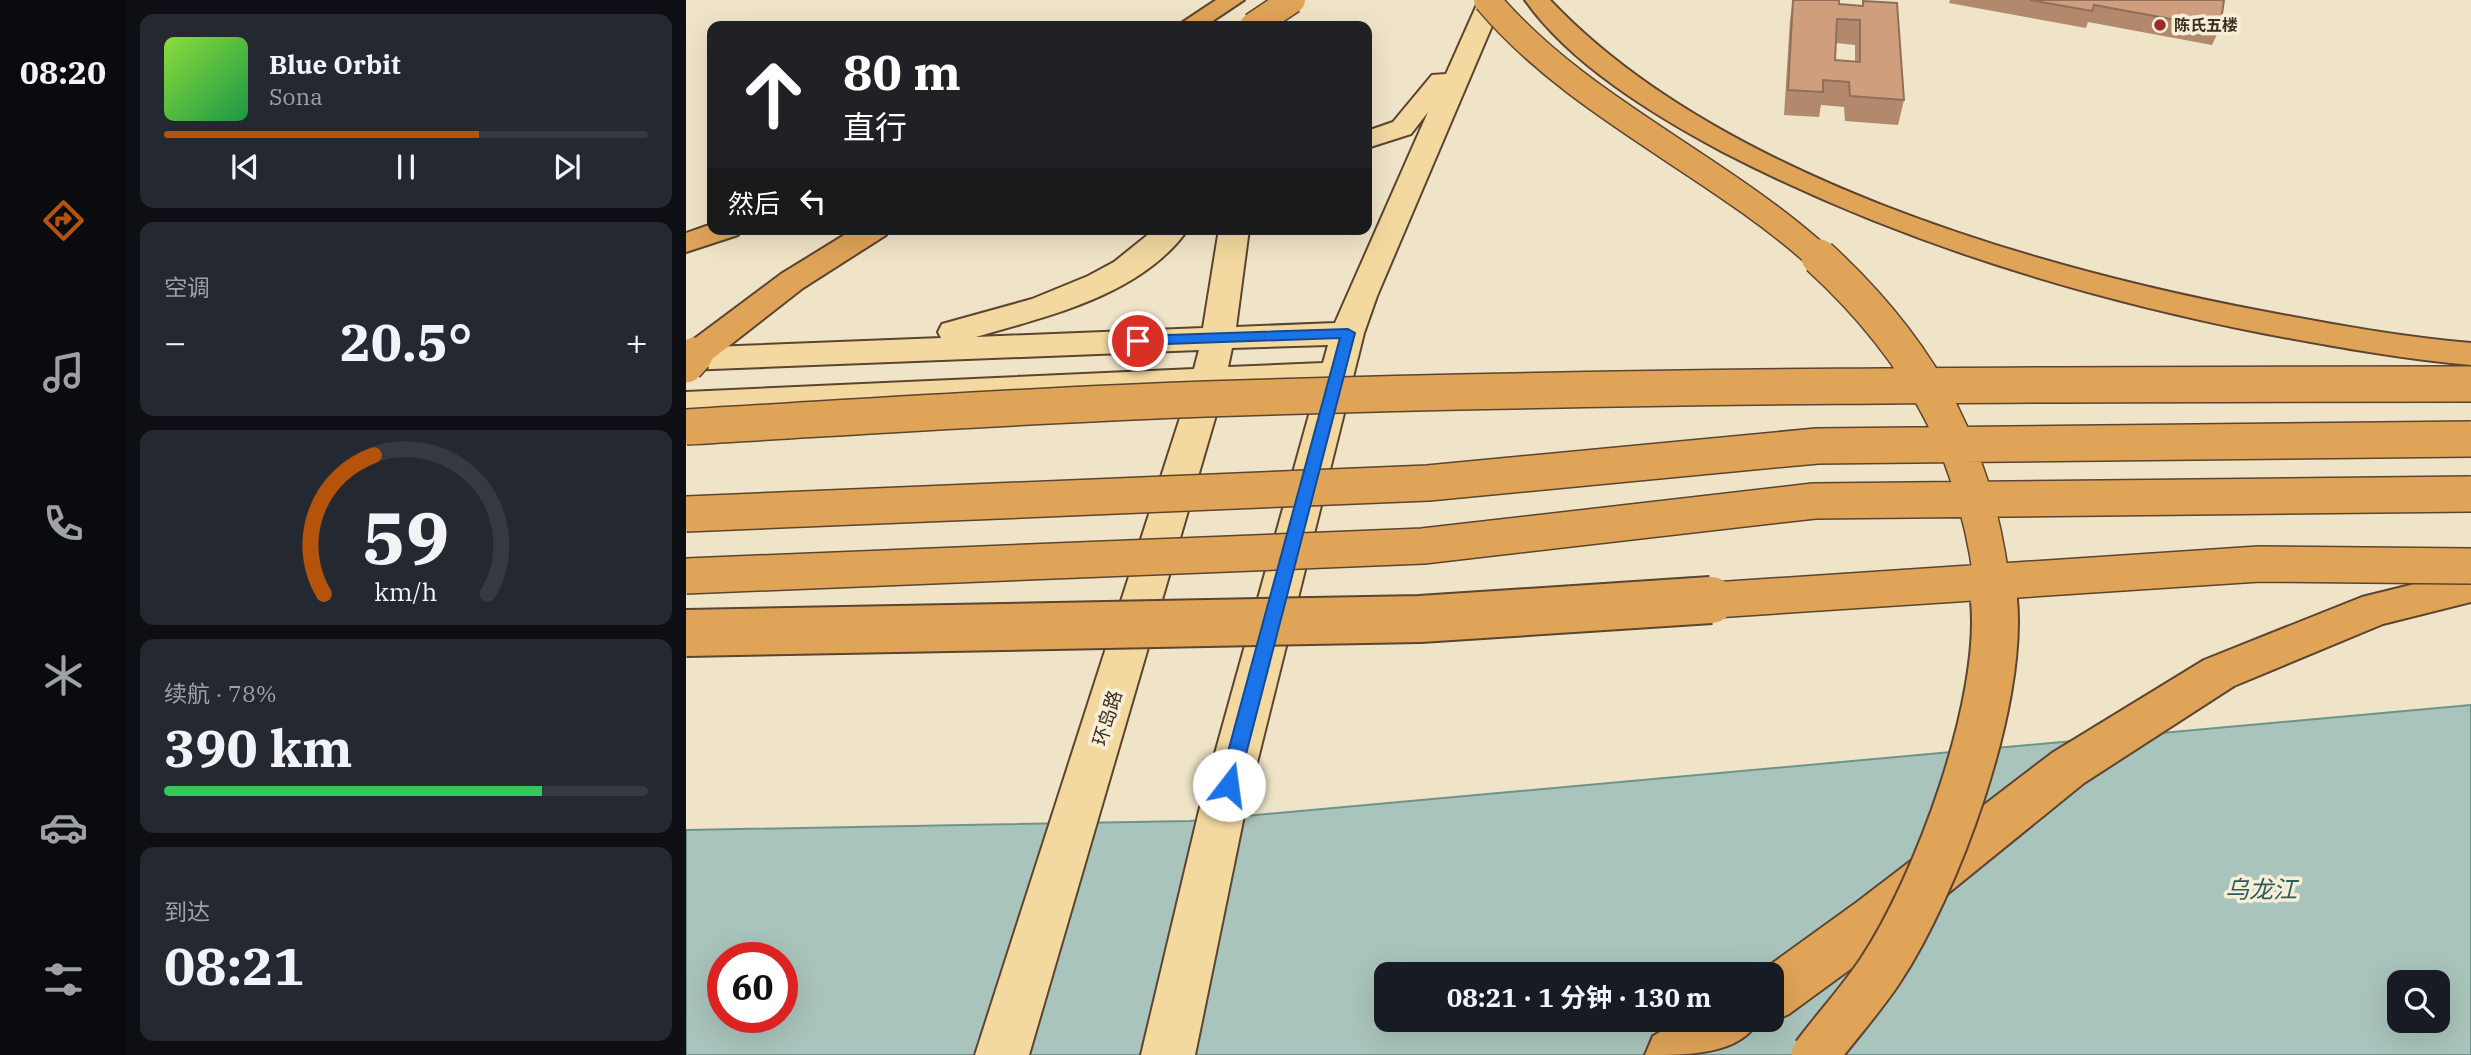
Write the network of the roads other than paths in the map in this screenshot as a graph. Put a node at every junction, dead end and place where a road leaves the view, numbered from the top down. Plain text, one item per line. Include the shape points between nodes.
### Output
1 (1232, 0) edge
2 (1282, 0) edge
3 (1292, 0) edge
4 (1537, 0) edge
5 (1486, 9) edge
6 (1197, 21) edge
7 (1260, 21) edge
8 (1272, 21) edge
9 (1372, 138) edge
10 (709, 235) edge
11 (865, 235) edge
12 (1167, 235) edge
13 (1233, 235) edge
14 (686, 243) edge
15 (1348, 333) junction
16 (1218, 338) junction
17 (896, 349) junction
18 (2471, 354) edge
19 (686, 359) edge
20 (686, 365) edge
21 (1336, 374) junction
22 (1209, 380) junction
23 (2471, 384) edge
24 (686, 404) edge
25 (686, 427) edge
26 (2471, 439) edge
27 (2471, 494) edge
28 (686, 514) edge
29 (2471, 566) edge
30 (686, 576) edge
31 (2471, 586) edge
32 (686, 633) edge
33 (1784, 986) edge
34 (1712, 1032) edge
35 (1002, 1055) edge
36 (1168, 1055) edge
37 (1672, 1055) edge
38 (1815, 1055) edge

1 - 6 highway
2 - 8 main road
3 - 7 highway, bridge
4 - 18 highway via 1631,86 1734,146 1851,202 2010,259 2129,293 2413,350
5 - 9 main road via 1417,113 1402,128
5 - 15 main road
5 - 38 highway, bridge via 1567,75 1717,177 1839,274 1871,307 1924,378 1970,471 1994,593 1991,667 1970,765 1931,869 1881,970
10 - 14 highway
11 - 20 highway, bridge via 792,281
12 - 17 main road via 1152,251 1091,290
13 - 16 main road, 环岛路
15 - 16 main road
15 - 21 main road
16 - 17 main road
16 - 22 main road, 环岛路
17 - 19 main road
21 - 22 main road
21 - 36 main road via 1222,811
22 - 24 main road
22 - 35 main road, 环岛路
23 - 25 highway, bridge via 1956,385 1411,394 987,409
26 - 28 highway, bridge via 1817,446 1428,483
27 - 30 highway, bridge via 1814,501 1423,546
29 - 32 highway, bridge via 2259,564 1420,619
31 - 33 highway, bridge via 2376,609 2219,673 2068,768
34 - 37 highway

